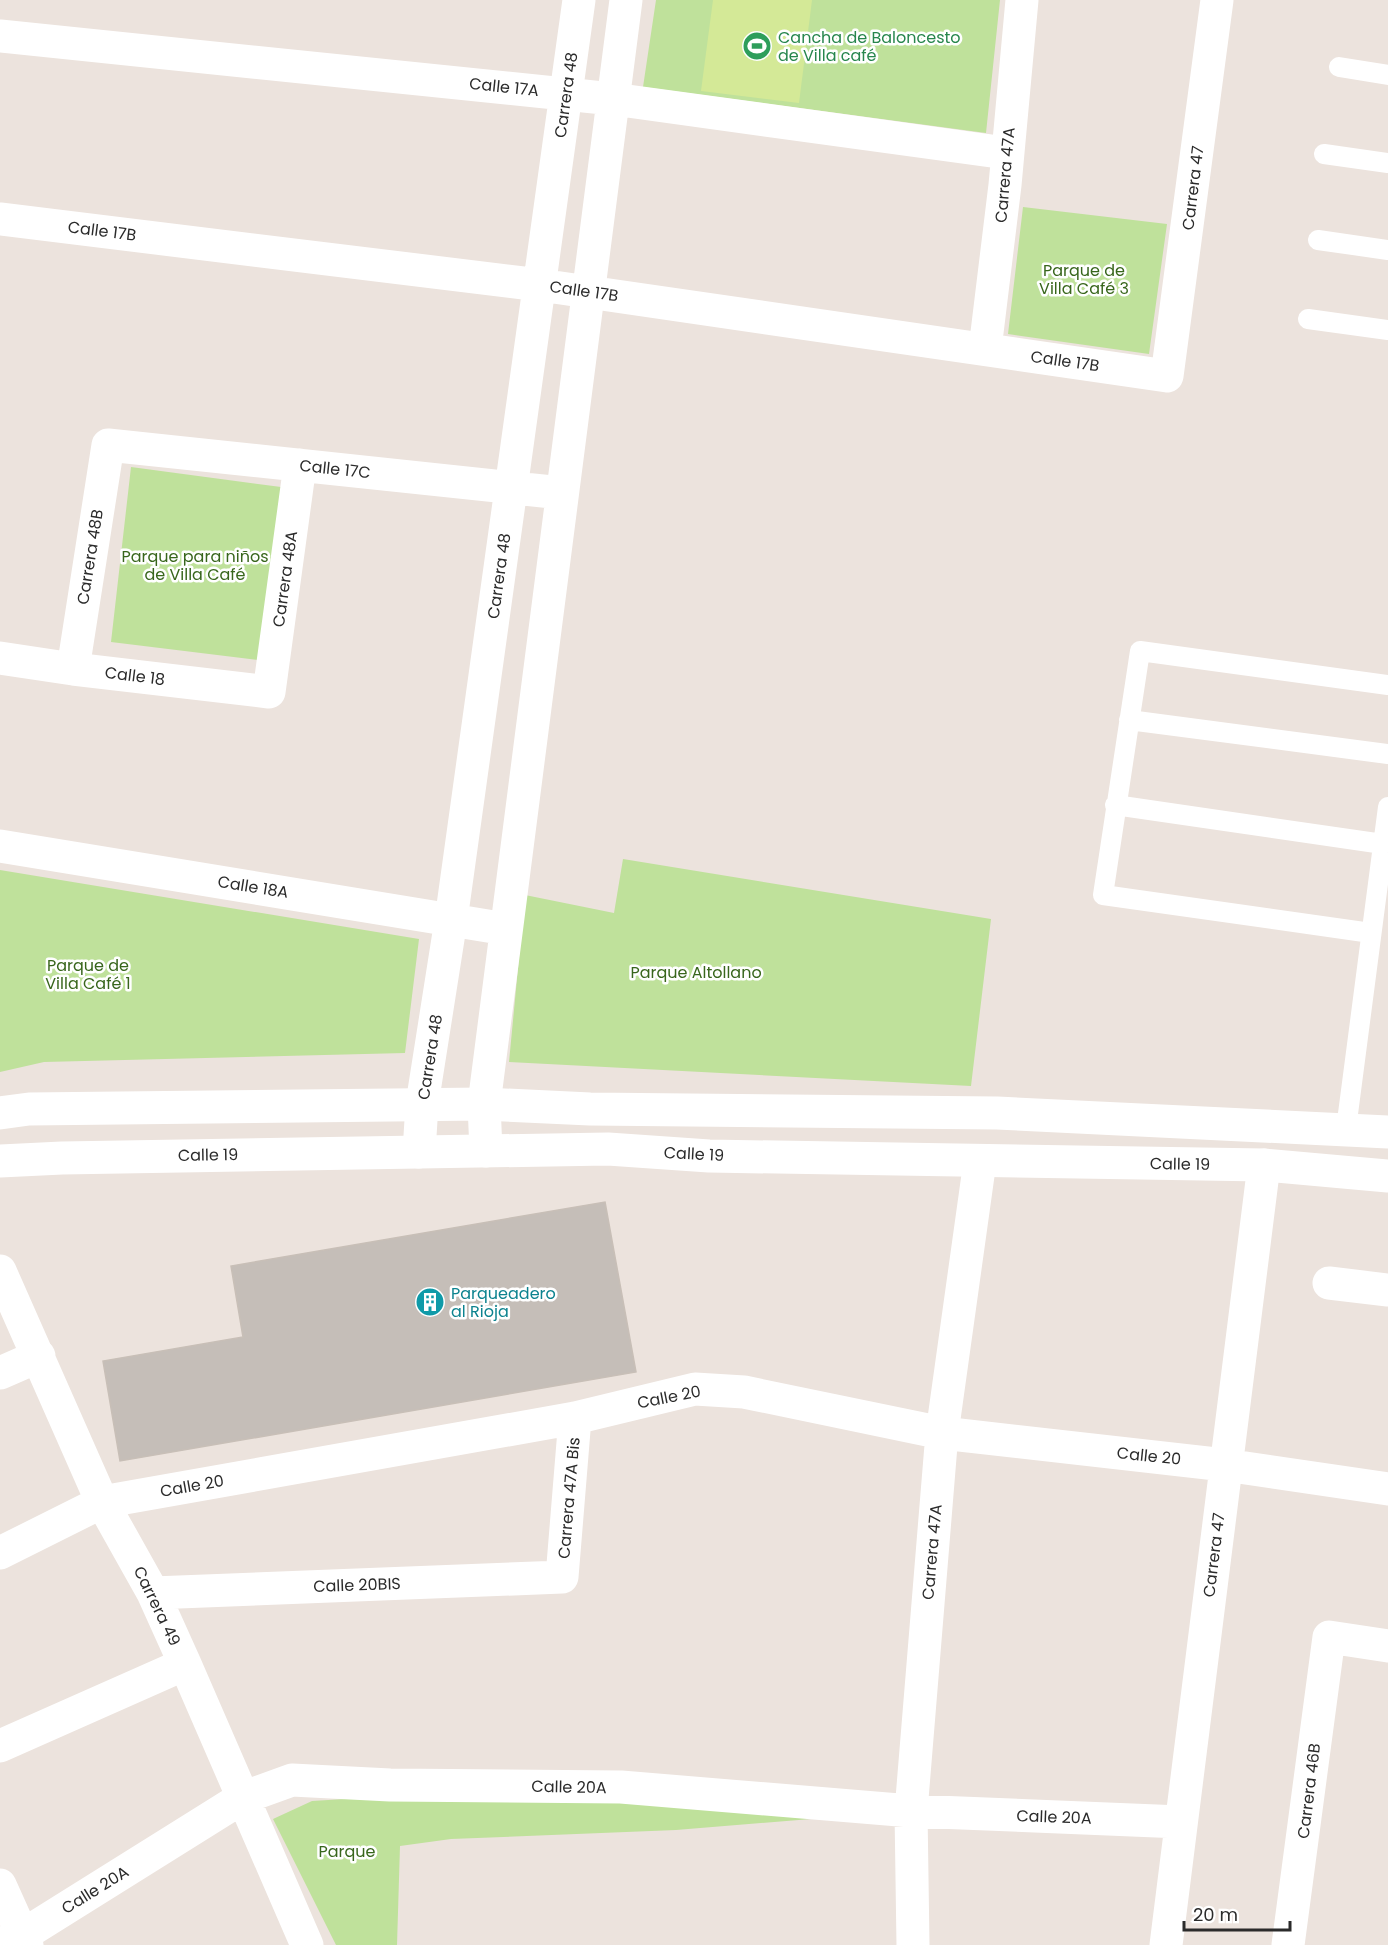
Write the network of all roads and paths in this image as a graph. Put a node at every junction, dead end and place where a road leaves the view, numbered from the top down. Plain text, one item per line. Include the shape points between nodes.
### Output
1 (579, 0) edge
2 (626, 0) edge
3 (1022, 0) edge
4 (1217, 0) edge
5 (0, 36) edge
6 (1339, 67) dead end
7 (1388, 75) edge
8 (566, 94) junction
9 (613, 99) junction
10 (1006, 153) junction
11 (1324, 154) dead end
12 (1388, 163) edge
13 (0, 219) edge
14 (1318, 240) dead end
15 (1388, 250) edge
16 (540, 285) junction
17 (588, 291) junction
18 (1308, 319) dead end
19 (1388, 330) edge
20 (985, 349) junction
21 (1167, 376) joint
22 (108, 445) joint
23 (300, 465) junction
24 (512, 488) junction
25 (562, 493) junction
26 (0, 658) edge
27 (73, 669) junction
28 (1388, 685) edge
29 (269, 692) joint
30 (1130, 720) junction
31 (1388, 754) edge
32 (1115, 805) junction
33 (1388, 807) edge
34 (1383, 844) junction
35 (0, 846) edge
36 (452, 920) junction
37 (506, 929) junction
38 (1371, 933) junction
39 (422, 1104) junction
40 (484, 1104) junction
41 (0, 1113) edge
42 (1346, 1129) junction
43 (1388, 1132) edge
44 (486, 1151) junction
45 (419, 1152) junction
46 (0, 1161) edge
47 (980, 1161) junction
48 (1264, 1165) junction
49 (1388, 1176) edge
50 (0, 1271) edge
51 (1329, 1283) dead end
52 (1388, 1290) edge
53 (39, 1356) junction
54 (0, 1373) edge
55 (575, 1418) junction
56 (942, 1433) junction
57 (1225, 1465) junction
58 (1388, 1489) edge
59 (102, 1502) junction
60 (0, 1553) edge
61 (562, 1578) joint
62 (153, 1593) junction
63 (1388, 1646) edge
64 (185, 1664) junction
65 (0, 1746) edge
66 (242, 1798) junction
67 (910, 1811) junction
68 (1181, 1822) junction
69 (0, 1885) edge
70 (17, 1941) edge
71 (307, 1945) edge
72 (914, 1945) edge
73 (1166, 1945) edge
74 (1288, 1945) edge

1 - 8 street, Carrera 48
2 - 9 street
3 - 10 street, Carrera 47A
4 - 21 street, Carrera 47
5 - 8 street, Calle 17A
6 - 7 lane
8 - 9 street, Calle 17A
8 - 16 street, Carrera 48
9 - 10 street, Calle 17A
9 - 17 street
10 - 20 street, Carrera 47A
11 - 12 lane
13 - 16 street, Calle 17B
14 - 15 lane
16 - 17 street, Calle 17B
16 - 24 street, Carrera 48
17 - 20 street, Calle 17B
17 - 25 street
18 - 19 lane
20 - 21 street, Calle 17B
22 - 23 street, Calle 17C
22 - 27 street, Carrera 48B
23 - 24 street, Calle 17C
23 - 29 street, Carrera 48A
24 - 25 street, Calle 17C
24 - 36 street, Carrera 48
25 - 37 street
26 - 27 street, Calle 18
27 - 29 street, Calle 18
28 - 30 lane via 1140,651
30 - 31 lane
30 - 32 lane
32 - 34 lane
32 - 38 lane via 1103,895
33 - 34 lane
34 - 38 lane
35 - 36 street, Calle 18A
36 - 37 street, Calle 18A
36 - 39 street, Carrera 48
37 - 40 street
38 - 42 lane
39 - 40 street
39 - 41 street via 29,1109
39 - 45 street, Carrera 48
40 - 42 street via 590,1109 997,1113
40 - 44 street
42 - 43 street
44 - 45 street, Calle 19
44 - 47 street, Calle 19 via 608,1149 709,1156
45 - 46 street, Calle 19
47 - 48 street, Calle 19
47 - 56 street, Carrera 47A
48 - 49 street, Calle 19
48 - 57 street, Carrera 47
50 - 53 street, Carrera 49
51 - 52 street
53 - 54 street
53 - 59 street, Carrera 49
55 - 56 street, Calle 20 via 695,1389 744,1392
55 - 59 street, Calle 20
55 - 61 street, Carrera 47A Bis
56 - 57 street, Calle 20
56 - 67 street, Carrera 47A
57 - 58 street, Calle 20
57 - 68 street, Carrera 47
59 - 60 street, Calle 20
59 - 62 street, Carrera 49
61 - 62 street, Calle 20BIS
62 - 64 street, Carrera 49
63 - 74 street, Carrera 46B via 1329,1637
64 - 65 street
64 - 66 street, Carrera 49
66 - 67 street, Calle 20A via 292,1780 621,1787
66 - 70 street, Calle 20A
66 - 71 street, Carrera 49
67 - 68 street, Calle 20A
67 - 72 street, Carrera 47A
68 - 73 street, Carrera 47
69 - 70 street

